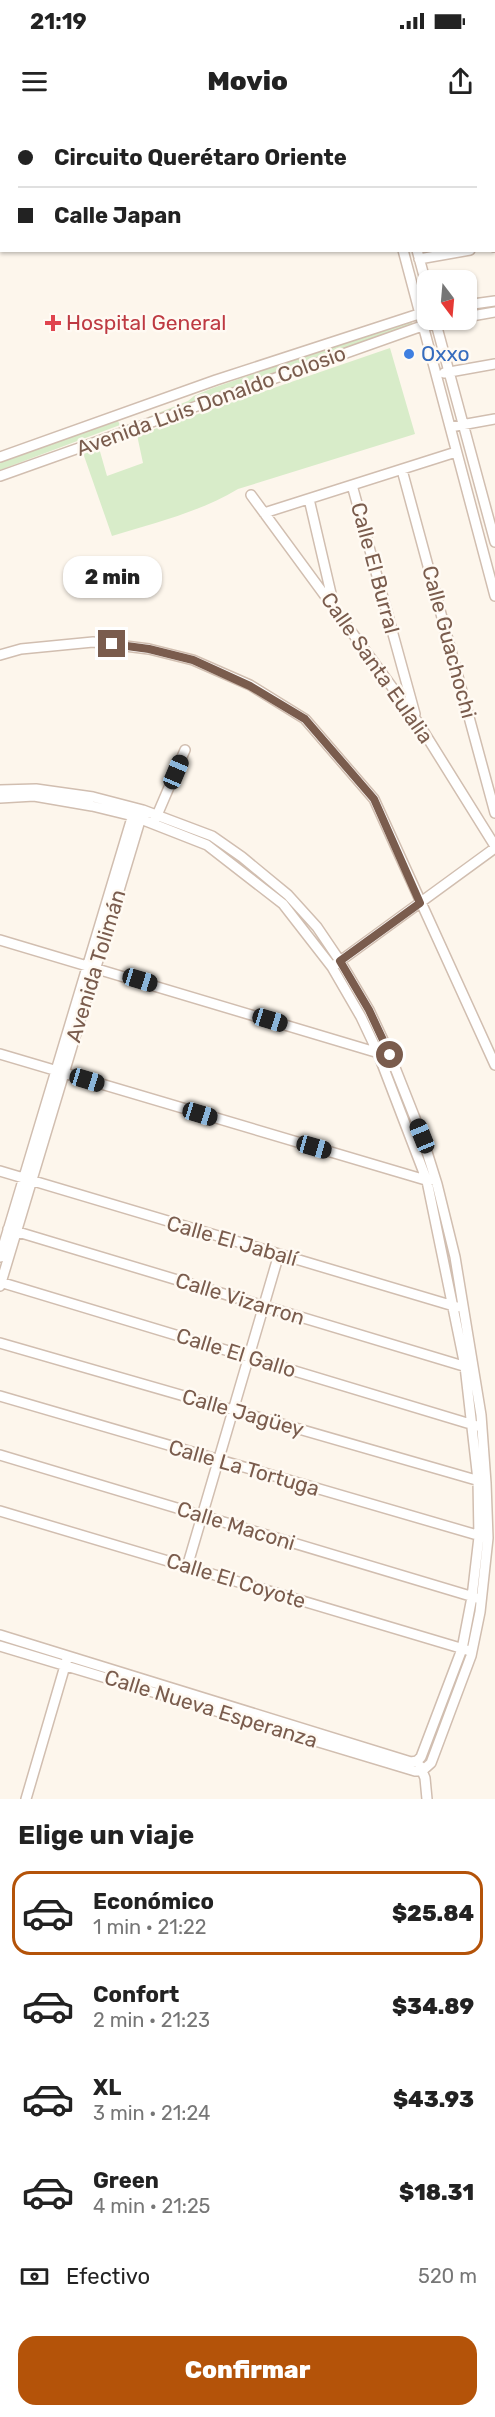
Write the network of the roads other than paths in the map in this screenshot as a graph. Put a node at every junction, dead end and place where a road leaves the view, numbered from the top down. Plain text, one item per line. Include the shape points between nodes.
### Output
1 (404, 252) edge
2 (449, 252) edge
3 (418, 255) edge
4 (422, 270) edge
5 (417, 293) edge
6 (495, 301) edge
7 (477, 303) edge
8 (495, 312) edge
9 (417, 314) edge
10 (477, 315) edge
11 (417, 328) edge
12 (423, 330) edge
13 (438, 330) edge
14 (495, 364) edge
15 (450, 372) junction
16 (436, 375) junction
17 (495, 419) edge
18 (464, 424) junction
19 (450, 427) junction
20 (456, 452) junction
21 (0, 457) edge
22 (402, 471) junction
23 (0, 476) edge
24 (352, 484) junction
25 (251, 495) dead end
26 (309, 499) junction
27 (264, 513) junction
28 (495, 542) edge
29 (492, 572) edge
30 (495, 596) edge
31 (334, 605) junction
32 (0, 656) edge
33 (417, 721) junction
34 (185, 750) dead end
35 (0, 790) edge
36 (0, 798) edge
37 (85, 800) junction
38 (138, 813) junction
39 (495, 813) edge
40 (155, 820) junction
41 (495, 847) edge
42 (256, 868) junction
43 (250, 876) junction
44 (420, 903) junction
45 (0, 940) edge
46 (336, 964) junction
47 (92, 966) junction
48 (378, 1053) junction
49 (0, 1054) edge
50 (492, 1054) edge
51 (390, 1055) junction
52 (495, 1065) edge
53 (60, 1072) junction
54 (0, 1171) edge
55 (28, 1180) junction
56 (427, 1181) junction
57 (437, 1184) junction
58 (12, 1230) junction
59 (279, 1254) junction
60 (0, 1257) edge
61 (0, 1283) edge
62 (264, 1306) junction
63 (453, 1306) junction
64 (465, 1309) junction
65 (0, 1343) edge
66 (249, 1357) junction
67 (469, 1367) junction
68 (0, 1396) edge
69 (233, 1410) junction
70 (477, 1426) junction
71 (0, 1455) edge
72 (218, 1461) junction
73 (482, 1482) junction
74 (0, 1511) edge
75 (202, 1516) junction
76 (484, 1537) junction
77 (485, 1563) edge
78 (187, 1567) junction
79 (477, 1598) junction
80 (0, 1635) edge
81 (0, 1646) edge
82 (462, 1649) junction
83 (472, 1652) junction
84 (66, 1660) junction
85 (242, 1715) junction
86 (417, 1761) junction
87 (422, 1771) junction
88 (26, 1799) edge
89 (427, 1799) edge

1 - 5 street
2 - 3 street
3 - 4 street
6 - 7 street
8 - 10 street
9 - 21 street, Avenida Luis Donaldo Colosio
11 - 23 street, Avenida Luis Donaldo Colosio
12 - 16 street
13 - 15 street
14 - 15 street
15 - 16 street
15 - 18 street
16 - 19 street
17 - 18 street
18 - 19 street
18 - 28 street
19 - 20 street
20 - 22 street
20 - 29 street
22 - 24 street
22 - 39 street, Calle Guachochi
24 - 26 street
24 - 33 street, Calle El Burral
25 - 27 street, Calle Santa Eulalia
26 - 27 street
26 - 31 street
27 - 31 street, Calle Santa Eulalia
29 - 30 street
31 - 33 street, Calle Santa Eulalia
32 - 44 street via 21,649 93,642 149,649 193,660 250,686 305,719 374,799
33 - 41 street, Calle Santa Eulalia
34 - 40 street
35 - 37 street via 36,789
36 - 37 street
37 - 38 street
38 - 40 street
38 - 47 street, Avenida Tolimán
40 - 42 street via 212,836
40 - 43 street via 207,844
41 - 44 street
42 - 43 street
42 - 46 street via 288,895 316,927
43 - 46 street via 283,904
44 - 46 street
44 - 50 street
45 - 47 street
46 - 48 street
46 - 51 street via 369,1010
47 - 48 street
47 - 53 street, Avenida Tolimán
48 - 51 street
48 - 56 street
49 - 53 street
50 - 52 street
51 - 57 street
53 - 55 street, Avenida Tolimán
53 - 56 street
54 - 55 street, Calle El Jabalí
55 - 58 street, Avenida Tolimán
55 - 59 street, Calle El Jabalí
56 - 57 street
56 - 63 street
57 - 64 street
58 - 60 street, Avenida Tolimán
58 - 61 street, Avenida Tolimán
58 - 62 street, Calle Vizarron
59 - 62 street
59 - 63 street, Calle El Jabalí
61 - 66 street, Calle El Gallo
62 - 66 street
62 - 67 street, Calle Vizarron
63 - 64 street, Calle El Jabalí
63 - 67 street
64 - 67 street
65 - 69 street, Calle Jagüey
66 - 69 street
66 - 70 street, Calle El Gallo
67 - 70 street
68 - 72 street, Calle La Tortuga
69 - 72 street
69 - 73 street, Calle Jagüey
70 - 73 street
71 - 75 street, Calle Maconi
72 - 75 street
72 - 76 street, Calle La Tortuga
73 - 76 street
74 - 78 street, Calle El Coyote
75 - 78 street
75 - 79 street, Calle Maconi
76 - 77 street
77 - 79 street
78 - 82 street, Calle El Coyote
79 - 82 street
79 - 83 street
80 - 84 street, Calle Nueva Esperanza
81 - 84 street, Calle Nueva Esperanza
82 - 83 street, Calle El Coyote
82 - 86 street
83 - 87 street via 431,1763
84 - 85 street, Calle Nueva Esperanza
84 - 88 street
85 - 86 street, Calle Nueva Esperanza
85 - 87 street, Calle Nueva Esperanza
86 - 87 street
87 - 89 street

